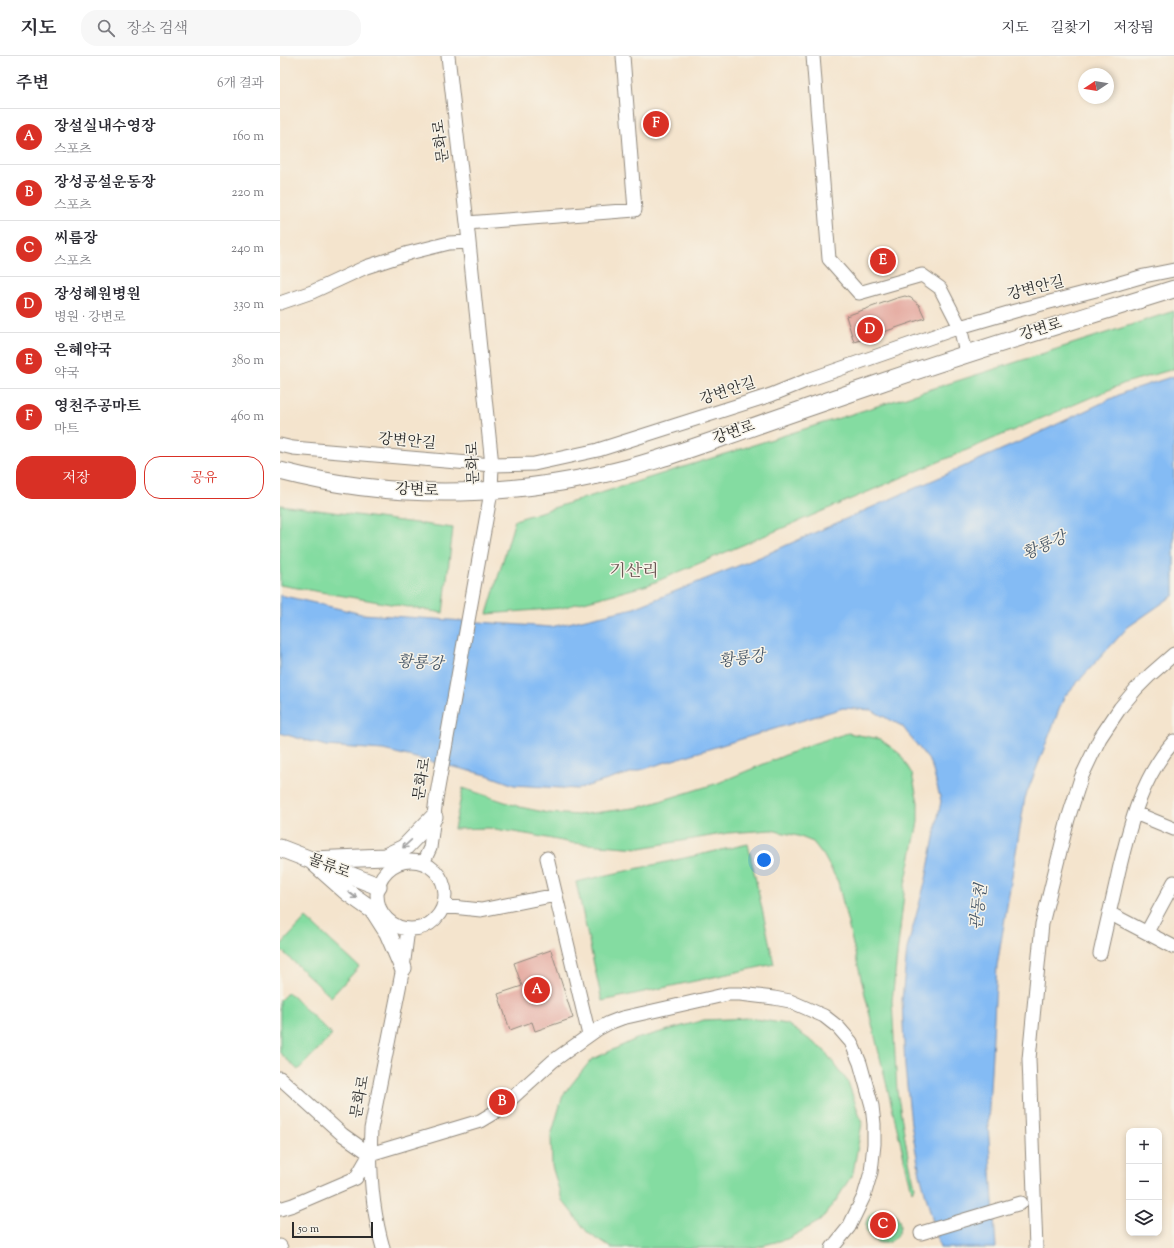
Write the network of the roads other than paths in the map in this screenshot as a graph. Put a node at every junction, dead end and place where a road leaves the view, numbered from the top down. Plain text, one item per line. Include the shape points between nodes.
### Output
1 (448, 56) edge
2 (624, 56) edge
3 (814, 56) edge
4 (467, 223) junction
5 (469, 242) junction
6 (1174, 270) edge
7 (1174, 289) edge
8 (280, 303) edge
9 (960, 327) junction
10 (966, 353) junction
11 (280, 445) edge
12 (492, 465) junction
13 (280, 471) edge
14 (491, 492) junction
15 (1174, 654) edge
16 (1174, 741) edge
17 (1135, 813) junction
18 (434, 816) junction
19 (1174, 829) edge
20 (280, 848) edge
21 (547, 858) dead end
22 (311, 860) junction
23 (423, 863) junction
24 (1174, 882) edge
25 (378, 886) junction
26 (556, 895) junction
27 (443, 906) junction
28 (1109, 913) junction
29 (408, 929) junction
30 (1147, 932) junction
31 (1174, 947) edge
32 (1100, 954) dead end
33 (403, 968) junction
34 (589, 1035) junction
35 (282, 1082) edge
36 (370, 1154) junction
37 (1021, 1204) dead end
38 (280, 1209) edge
39 (922, 1233) dead end
40 (383, 1248) edge
41 (832, 1248) edge
42 (1036, 1248) edge

1 - 4 street, 문화로
2 - 4 street via 635,210
3 - 9 street via 829,259 859,293 922,275 940,288
4 - 5 street, 문화로
5 - 8 street via 449,243 409,253 366,267 312,292
5 - 12 street, 문화로
6 - 9 street, 강변안길
7 - 10 main road, 강변로
9 - 10 street
9 - 12 street, 강변안길 via 771,395 598,450 534,464
10 - 14 main road, 강변로 via 688,449 605,474
11 - 12 street, 강변안길
12 - 14 street, 문화로
13 - 14 main road, 강변로 via 343,485 376,489 436,493
14 - 18 street, 문화로
15 - 42 street via 1136,689 1100,738 1081,778 1068,819 1042,924 1028,1059
16 - 17 street via 1154,768
17 - 19 street
17 - 28 street
18 -> 22 main road via 404,848 385,857
18 - 23 street, 문화로 via 430,848
20 - 22 main road, 물류로
21 - 26 street
22 - 25 main road, 물류로
22 -> 33 main road via 347,892 374,910 388,933
23 - 25 street via 410,860 400,862 382,876
23 - 27 street via 431,867 443,885
24 - 30 street
25 - 29 street via 378,905 383,914 390,922
26 - 27 street via 481,910
26 - 34 street
27 - 29 street via 429,923 419,928
28 - 30 street
28 - 32 street
29 - 33 street, 문화로
30 - 31 street
33 - 36 street, 문화로 via 371,1129
34 - 36 street via 553,1061 500,1109 480,1121
34 - 41 street via 622,1018 728,994 757,995 790,1001 824,1016 838,1027 851,1042 860,1064 872,1106 874,1144 871,1172 864,1196 849,1226
35 - 36 street, 문화로 via 343,1135
36 - 38 street via 356,1178
36 - 40 street, 문화로 via 371,1190
37 - 39 street

